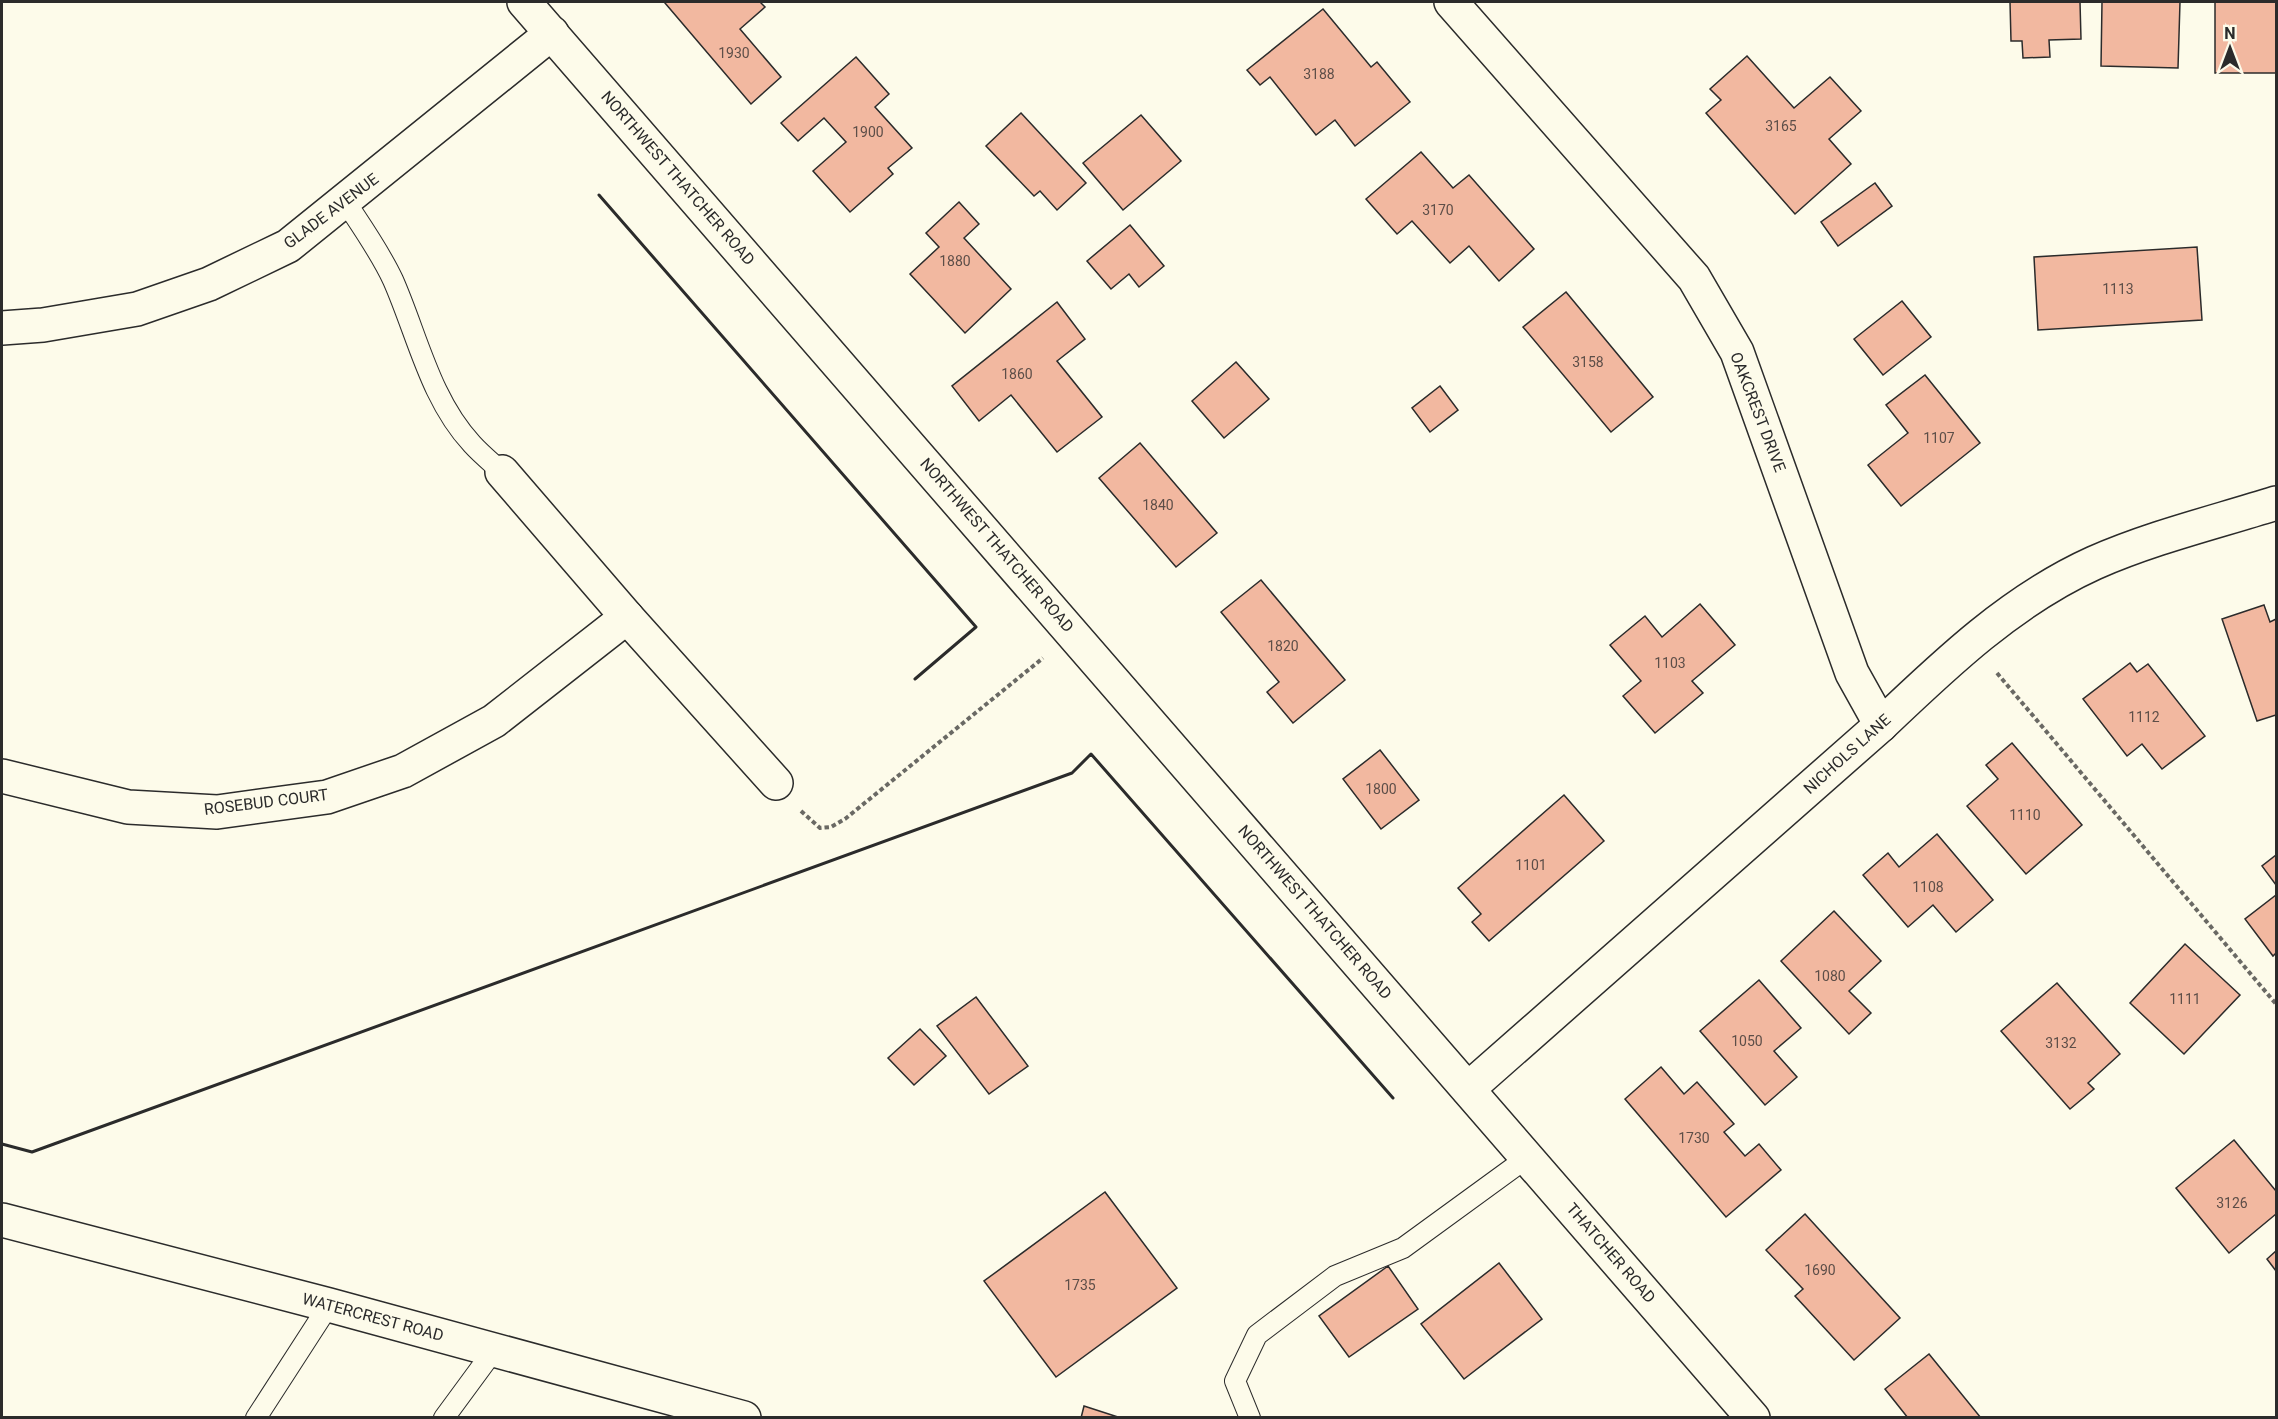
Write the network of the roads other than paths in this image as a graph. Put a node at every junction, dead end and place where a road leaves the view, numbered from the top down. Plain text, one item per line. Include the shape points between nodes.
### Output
1 (524, 2) edge
2 (1451, 2) edge
3 (552, 33) junction
4 (345, 201) junction
5 (2, 328) edge
6 (502, 472) joint
7 (2277, 503) edge
8 (627, 617) junction
9 (1881, 725) junction
10 (2, 776) edge
11 (776, 783) road end
12 (1468, 1089) junction
13 (1528, 1157) junction
14 (2, 1220) edge
15 (329, 1305) junction
16 (494, 1350) junction
17 (256, 1418) edge
18 (444, 1418) edge
19 (744, 1418) edge
20 (1250, 1418) edge
21 (1753, 1418) edge

1 - 3 street, NORTHWEST THATCHER ROAD
2 - 9 street, OAKCREST DRIVE via 1694,278 1737,352 1852,673
3 - 4 street, GLADE AVENUE
3 - 12 street, NORTHWEST THATCHER ROAD
4 - 5 street, GLADE AVENUE via 288,246 209,284 137,309
4 - 6 lane via 393,280 427,368 449,411 470,443
6 - 8 street
7 - 9 street, NICHOLS LANE via 2134,547 2051,585 2010,611
8 - 10 street, ROSEBUD COURT via 494,721 403,771 327,796 217,812 128,807
8 - 11 street
9 - 12 street, NICHOLS LANE
12 - 13 street, THATCHER ROAD
13 - 20 lane via 1402,1248 1335,1276 1257,1335 1235,1381
13 - 21 street, THATCHER ROAD
14 - 15 street, WATERCREST ROAD
15 - 16 street, WATERCREST ROAD
15 - 17 lane
16 - 18 lane
16 - 19 street, WATERCREST ROAD

